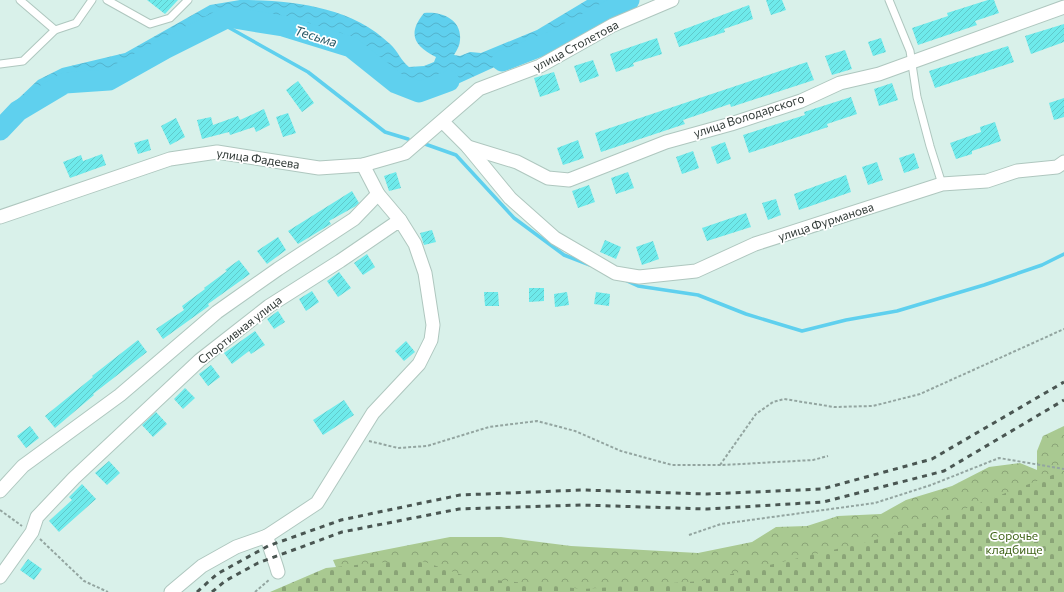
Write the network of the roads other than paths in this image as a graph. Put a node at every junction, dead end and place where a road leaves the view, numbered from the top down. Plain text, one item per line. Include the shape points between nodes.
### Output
1 (20, 0) edge
2 (92, 0) edge
3 (107, 0) edge
4 (188, 0) edge
5 (672, 0) edge
6 (889, 0) edge
7 (1064, 7) edge
8 (55, 30) junction
9 (912, 62) junction
10 (0, 64) edge
11 (443, 122) junction
12 (468, 147) junction
13 (1064, 162) edge
14 (363, 165) junction
15 (942, 184) junction
16 (378, 194) junction
17 (0, 217) edge
18 (400, 220) junction
19 (0, 491) edge
20 (267, 536) junction
21 (278, 572) road end
22 (0, 577) edge
23 (171, 592) edge

1 - 8 lane
2 - 8 lane via 76,24
3 - 4 lane via 150,24 170,18
5 - 11 street, улица Столетова via 612,25 540,66 480,89
6 - 9 lane
7 - 9 street, улица Володарского
8 - 10 lane via 23,61
9 - 12 street, улица Володарского via 879,74 840,83 802,101 738,122 666,142 569,180 548,178 517,162
9 - 15 lane via 917,97
11 - 12 street, улица Володарского
11 - 14 street, улица Столетова via 404,153
12 - 15 street, улица Фурманова via 510,198 554,238 615,272 639,277 696,271 755,244
13 - 15 street, улица Фурманова via 1057,167 1017,171 987,181
14 - 16 street
14 - 17 street, улица Фадеева via 319,168 217,152 209,153 170,159
16 - 18 street
16 - 19 street via 354,219 217,312 120,396 23,466
18 - 20 street via 415,244 425,273 433,325 431,340 419,364 373,413 317,503
18 - 22 street, Спортивная улица via 269,306 200,360 74,478 37,517 32,532
20 - 21 street
20 - 23 street via 236,547 202,566

